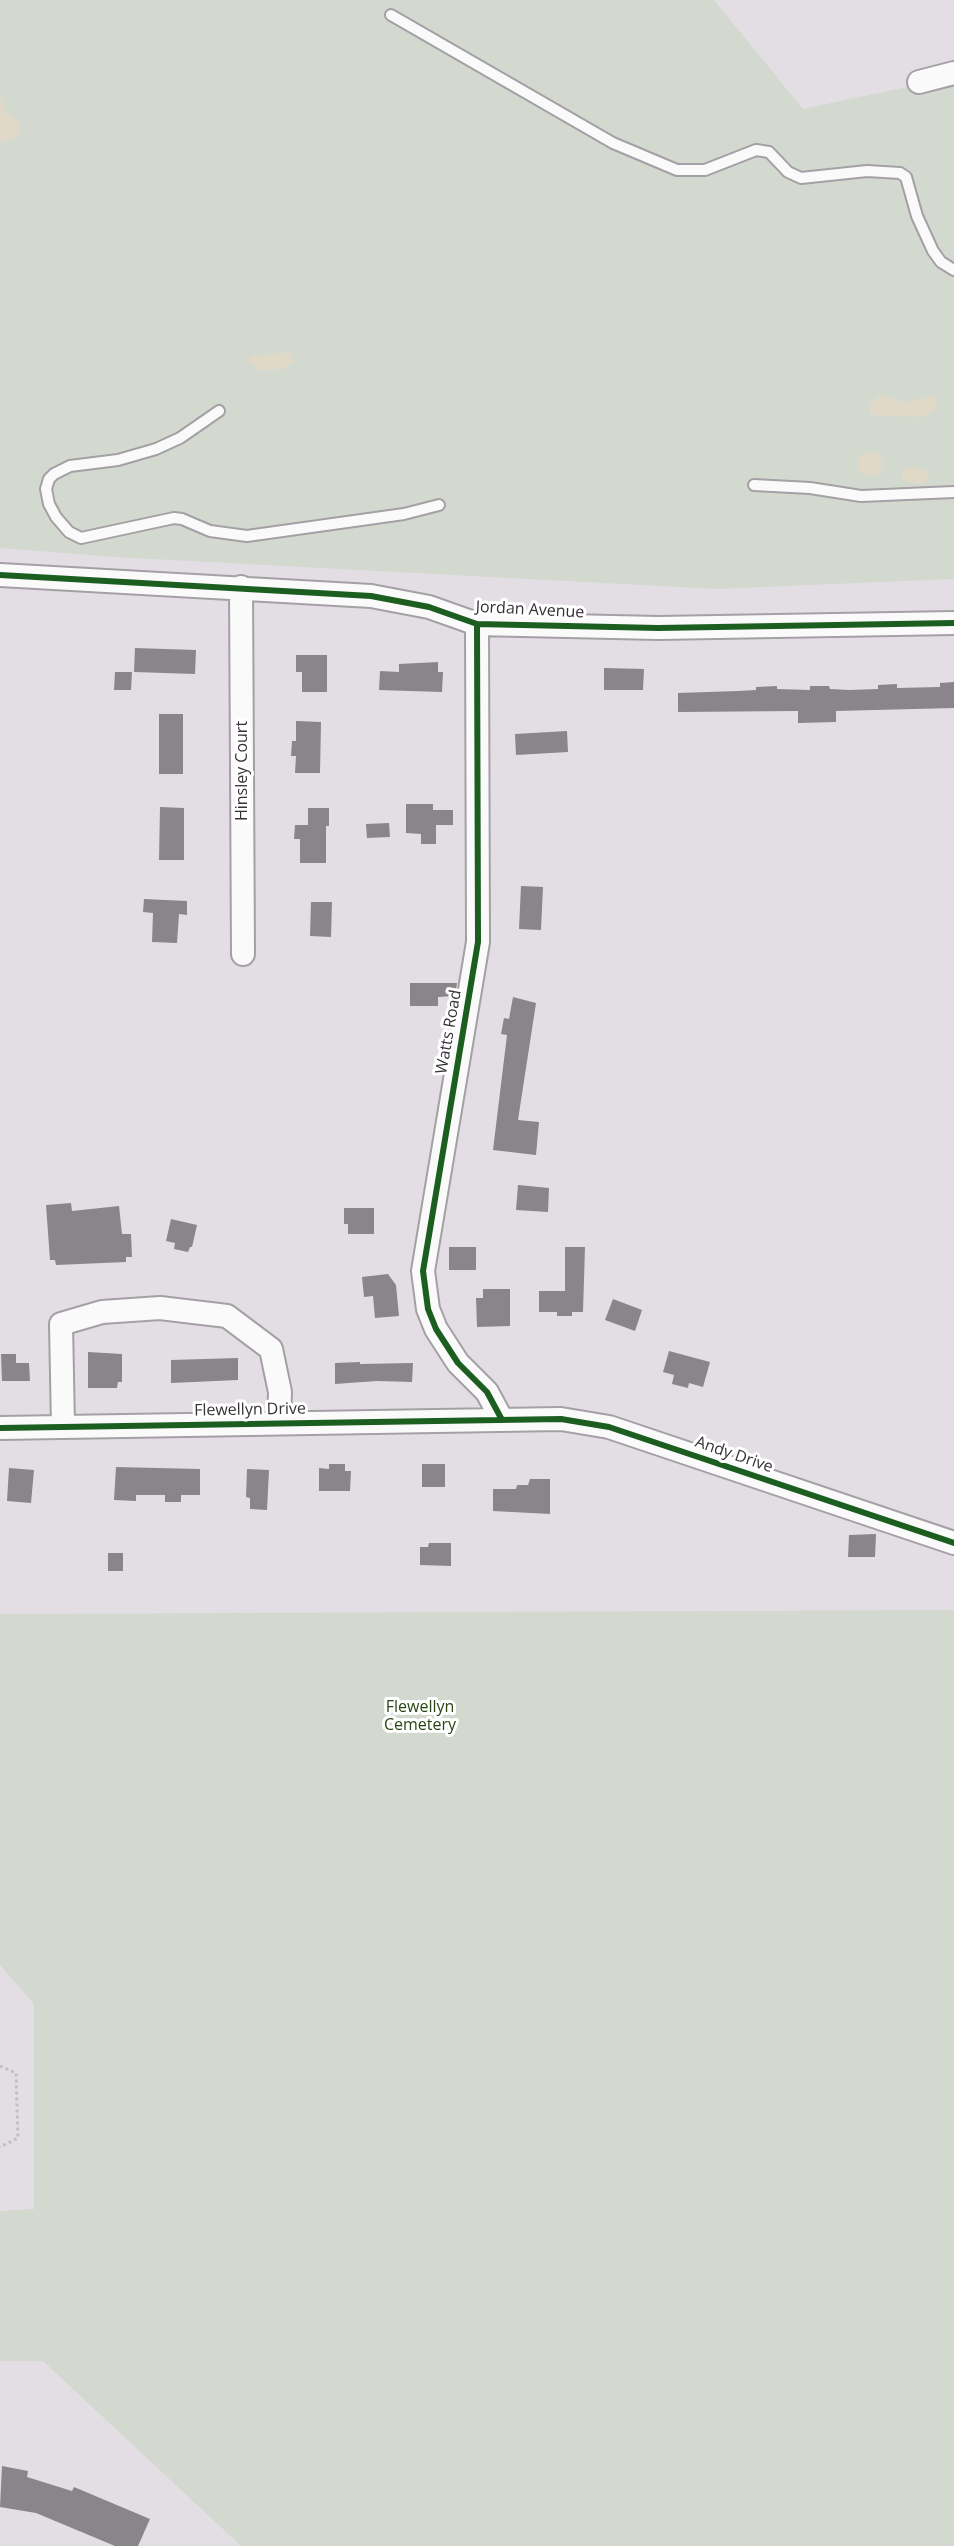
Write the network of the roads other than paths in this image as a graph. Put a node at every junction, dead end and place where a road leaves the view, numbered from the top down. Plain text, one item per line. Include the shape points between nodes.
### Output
1 (391, 15) dead end
2 (954, 73) edge
3 (919, 82) dead end
4 (954, 270) edge
5 (219, 411) dead end
6 (754, 485) dead end
7 (954, 492) edge
8 (439, 505) dead end
9 (0, 575) edge
10 (241, 587) junction
11 (954, 622) edge
12 (477, 624) junction
13 (243, 954) dead end
14 (501, 1418) junction
15 (279, 1422) junction
16 (63, 1427) junction
17 (0, 1428) edge
18 (954, 1543) edge

1 - 4 lane via 613,143 677,170 705,170 756,150 769,152 788,172 801,178 867,171 900,173 906,177 917,216 933,251
2 - 3 street
5 - 8 lane via 156,449 118,460 70,466 54,474 46,489 56,517 69,532 81,538 174,518 210,531 247,536 404,514
6 - 7 lane via 861,496
9 - 10 street, Jordan Avenue
10 - 12 street, Jordan Avenue via 371,596 429,607
10 - 13 street, Hinsley Court
11 - 12 street, Jordan Avenue via 658,628
12 - 14 street, Watts Road via 478,942 423,1271 428,1309 436,1329 458,1364 487,1392
14 - 15 street, Flewellyn Drive
14 - 18 street, Andy Drive via 561,1419 609,1427
15 - 16 street, Flewellyn Drive
15 - 16 street via 280,1392 271,1349 227,1316 160,1308 102,1312 61,1324
16 - 17 street, Flewellyn Drive

